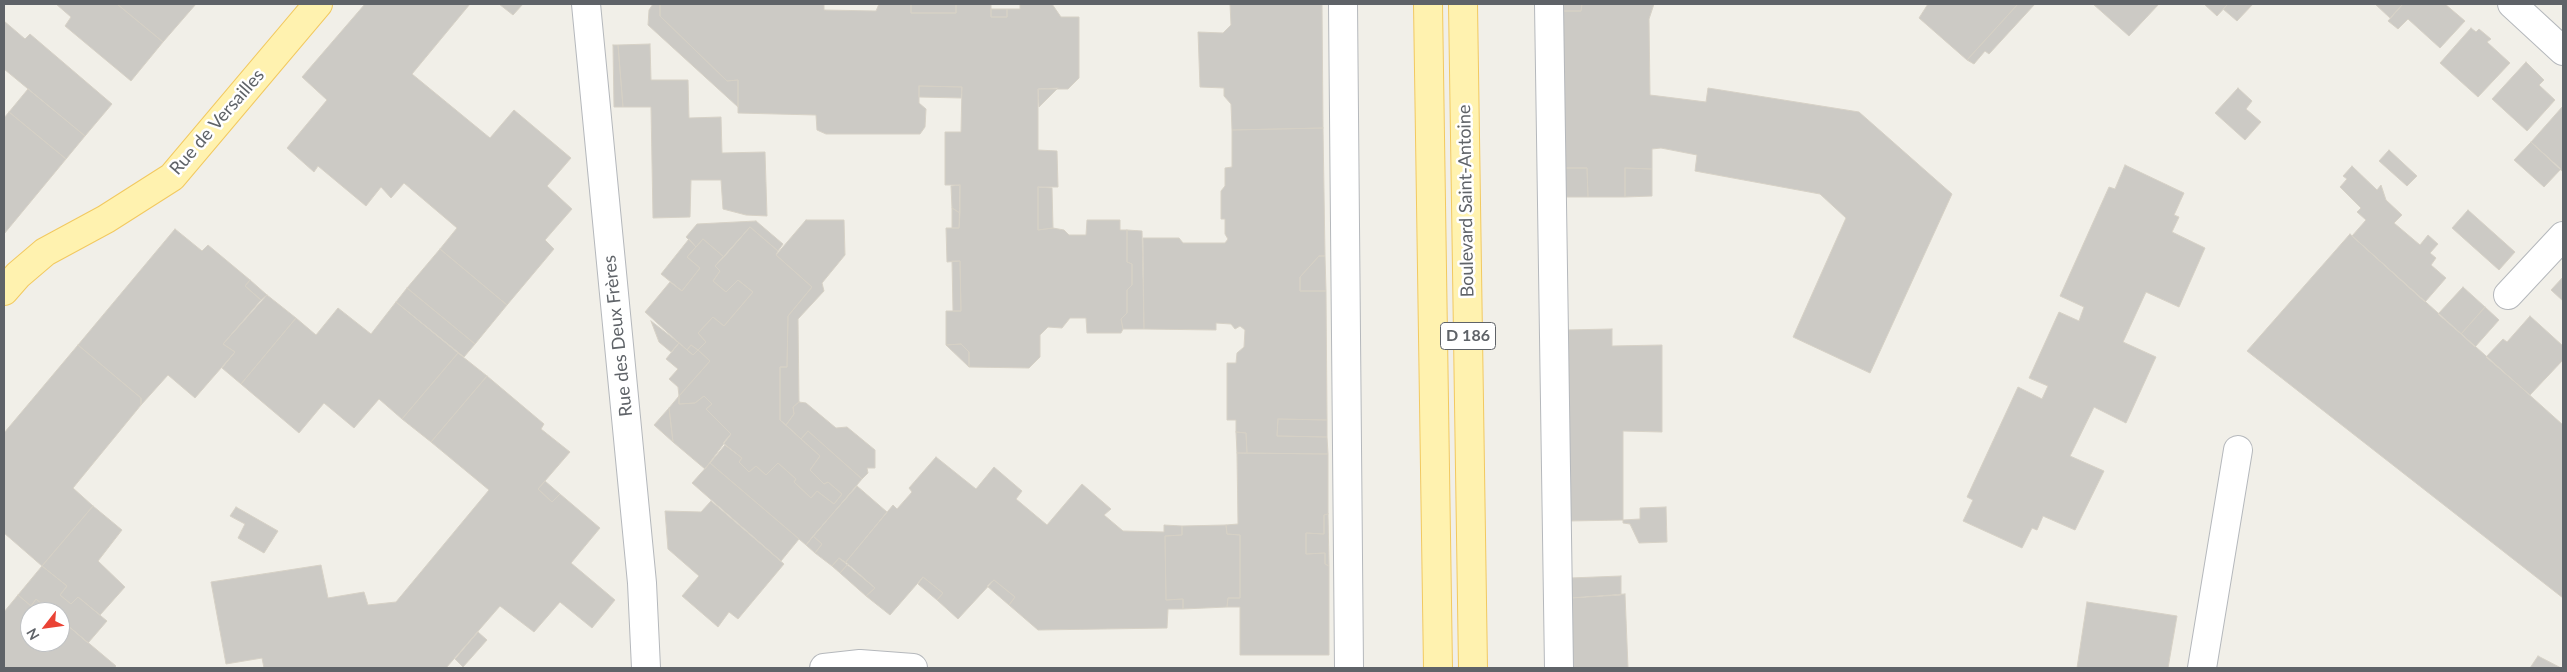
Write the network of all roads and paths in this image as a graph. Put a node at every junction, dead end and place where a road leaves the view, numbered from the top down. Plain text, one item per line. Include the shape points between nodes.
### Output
1 (318, 4) edge
2 (586, 4) edge
3 (1343, 4) edge
4 (1428, 4) edge
5 (1463, 4) edge
6 (1549, 4) edge
7 (2512, 4) edge
8 (2563, 51) edge
9 (2563, 236) edge
10 (4, 291) edge
11 (2508, 295) dead end
12 (2238, 450) dead end
13 (646, 668) edge
14 (824, 668) edge
15 (913, 668) edge
16 (1349, 668) edge
17 (1438, 668) edge
18 (1473, 668) edge
19 (1559, 668) edge
20 (2202, 668) edge

1 - 10 main road, Rue de Versailles via 172,177 106,219 45,252
2 - 13 street, Rue des Deux Frères via 642,582
3 - 16 street
4 - 17 main road, Boulevard Saint-Antoine / D 186
5 - 18 main road, Boulevard Saint-Antoine / D 186
6 - 19 street
7 - 8 street
9 - 11 street
12 - 20 street
14 - 15 street via 860,664

